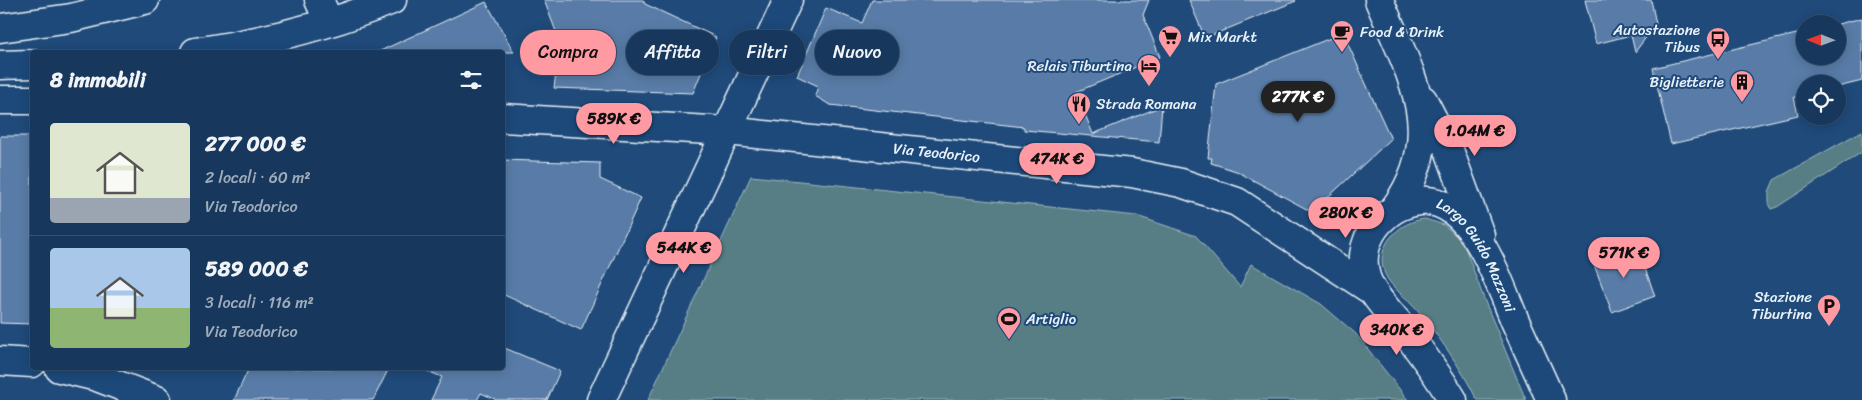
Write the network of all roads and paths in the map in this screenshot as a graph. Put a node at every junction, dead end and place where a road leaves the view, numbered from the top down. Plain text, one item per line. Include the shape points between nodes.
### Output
1 (145, 0) edge
2 (392, 0) edge
3 (788, 0) edge
4 (1379, 0) edge
5 (324, 11) edge
6 (0, 28) edge
7 (206, 50) edge
8 (30, 64) edge
9 (0, 65) edge
10 (1416, 89) junction
11 (0, 100) edge
12 (30, 100) edge
13 (505, 118) edge
14 (728, 131) junction
15 (1395, 208) junction
16 (1484, 248) junction
17 (1371, 290) junction
18 (0, 361) edge
19 (30, 362) edge
20 (67, 370) edge
21 (157, 400) edge
22 (601, 400) edge
23 (1453, 400) edge
24 (1551, 400) edge

1 - 6 street via 71,18
2 - 5 street
3 - 14 street
4 - 10 street
5 - 7 street via 255,41
8 - 9 street
10 - 15 street via 1422,120 1422,148 1411,183
10 - 16 street via 1430,109 1449,150
11 - 12 street
13 - 14 street, Via Teodorico
14 - 17 street, Via Teodorico via 1103,169 1181,183 1237,202
14 - 22 street
15 - 16 street, Largo Guido Mazzoni via 1424,201 1444,206 1460,217
15 - 17 street via 1372,231 1364,253 1364,270
16 - 24 street, Largo Guido Mazzoni
17 - 23 street via 1429,361
18 - 19 street
20 - 21 street via 97,377

